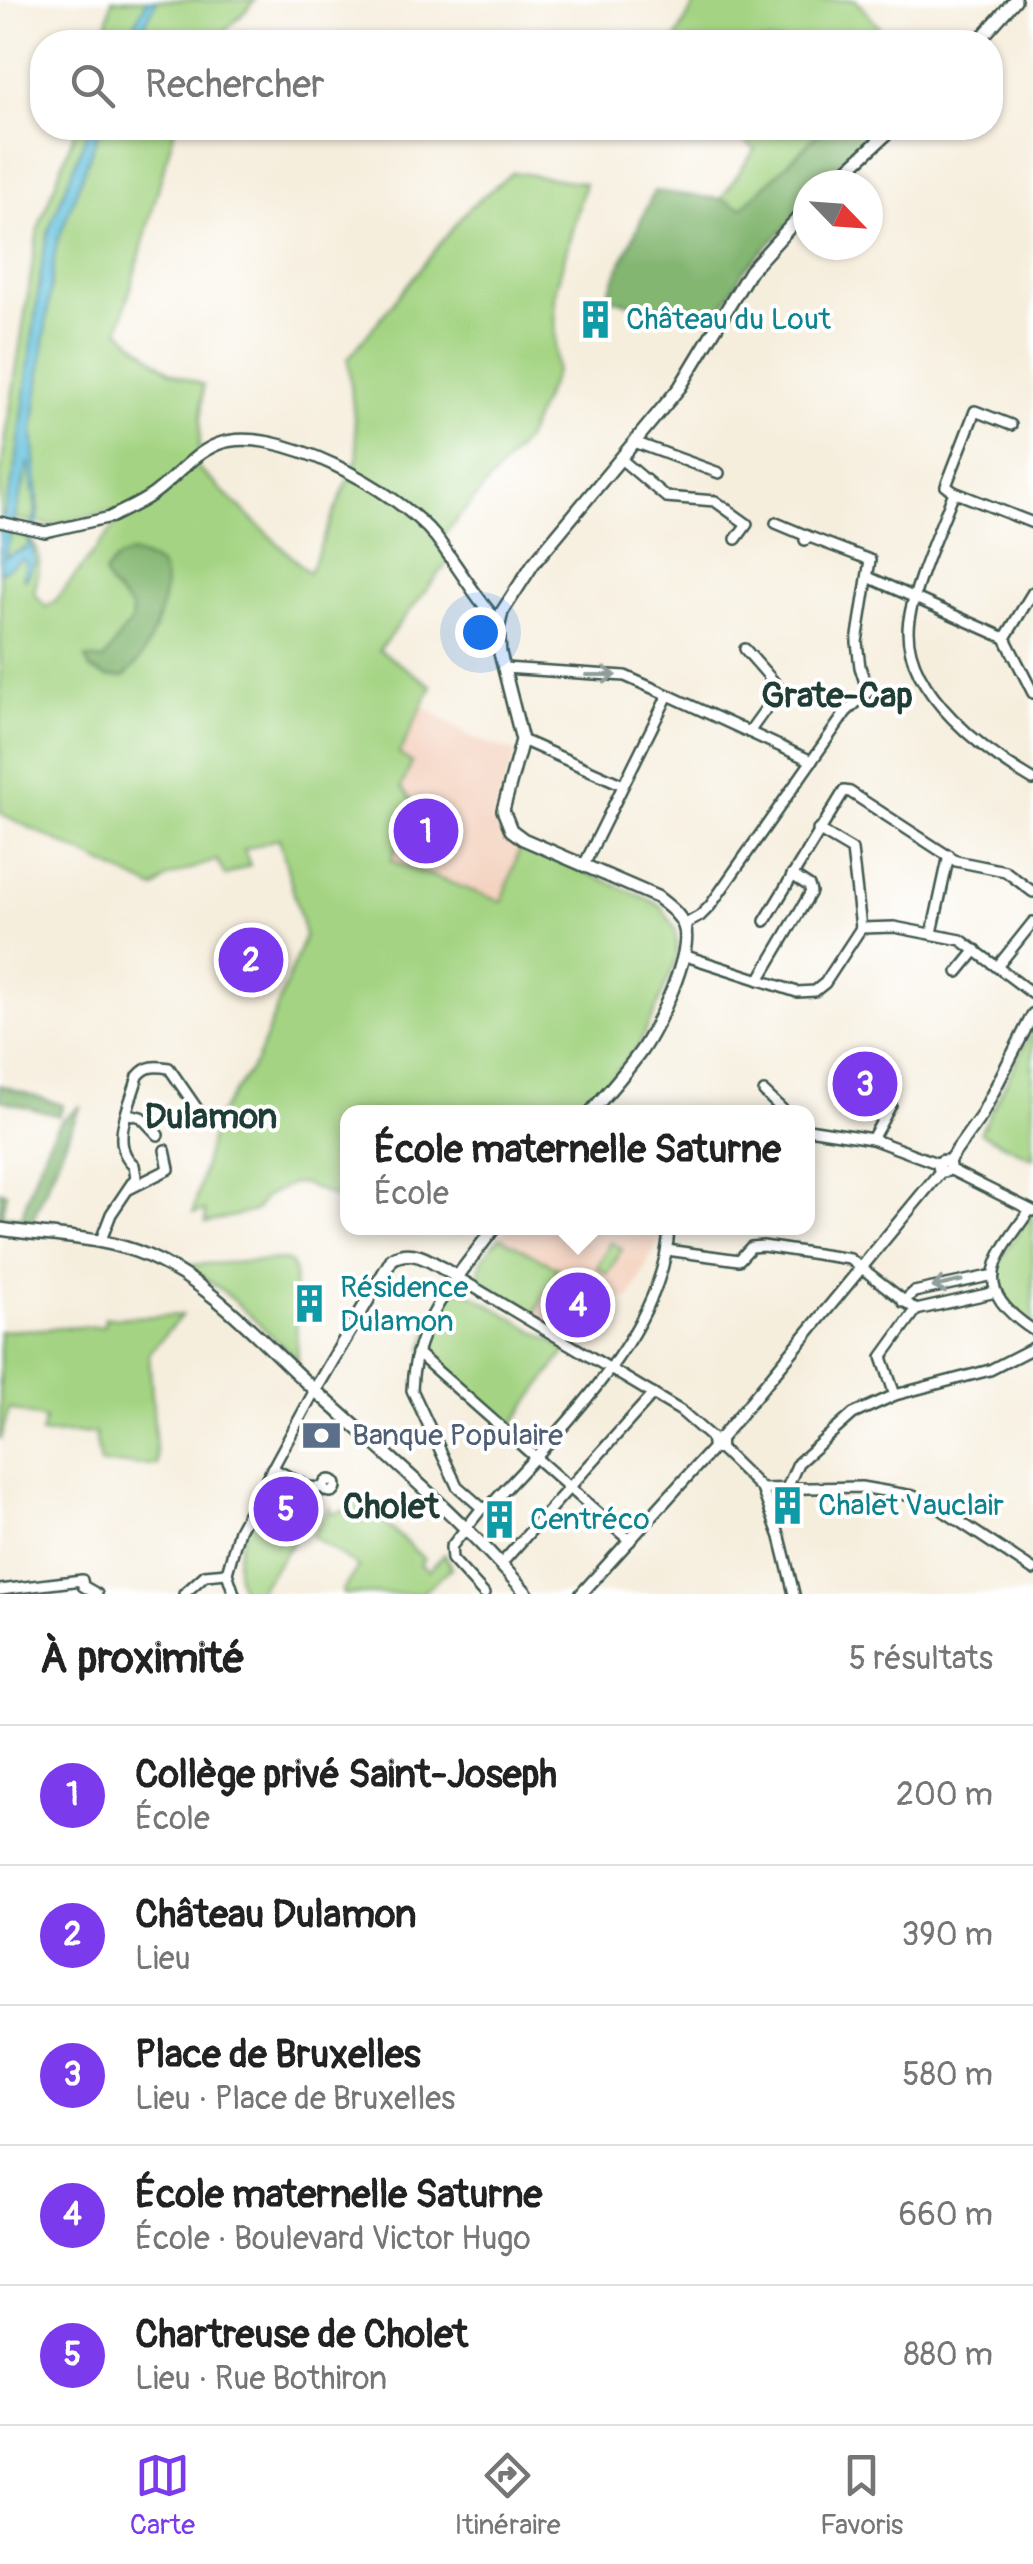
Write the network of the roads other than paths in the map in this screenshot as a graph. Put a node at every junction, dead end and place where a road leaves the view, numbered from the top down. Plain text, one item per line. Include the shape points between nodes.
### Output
1 (1015, 0) edge
2 (989, 30) edge
3 (880, 140) edge
4 (847, 170) edge
5 (793, 224) edge
6 (1010, 425) dead end
7 (636, 444) junction
8 (622, 460) junction
9 (719, 473) dead end
10 (954, 492) junction
11 (111, 517) joint
12 (0, 522) edge
13 (1033, 523) edge
14 (776, 524) dead end
15 (736, 539) dead end
16 (868, 578) junction
17 (1033, 592) edge
18 (916, 599) junction
19 (499, 620) junction
20 (1005, 638) junction
21 (745, 649) dead end
22 (504, 668) junction
23 (1033, 693) edge
24 (668, 695) junction
25 (749, 732) junction
26 (522, 740) junction
27 (812, 761) junction
28 (1033, 780) edge
29 (624, 785) junction
30 (818, 830) junction
31 (949, 855) junction
32 (584, 864) junction
33 (792, 875) junction
34 (1033, 892) edge
35 (772, 910) junction
36 (765, 920) dead end
37 (794, 922) junction
38 (1033, 922) edge
39 (684, 925) junction
40 (862, 928) junction
41 (932, 933) junction
42 (976, 950) junction
43 (683, 955) junction
44 (997, 968) junction
45 (958, 972) dead end
46 (759, 980) junction
47 (1033, 994) edge
48 (1033, 1014) edge
49 (876, 1087) dead end
50 (764, 1092) dead end
51 (599, 1105) edge
52 (778, 1105) edge
53 (198, 1110) dead end
54 (128, 1114) junction
55 (815, 1130) edge
56 (158, 1134) dead end
57 (872, 1139) junction
58 (165, 1150) dead end
59 (944, 1166) junction
60 (126, 1190) junction
61 (1032, 1210) edge
62 (0, 1228) edge
63 (489, 1235) edge
64 (669, 1235) edge
65 (101, 1240) junction
66 (668, 1250) junction
67 (862, 1268) junction
68 (994, 1275) junction
69 (457, 1277) junction
70 (996, 1292) junction
71 (903, 1302) junction
72 (916, 1310) junction
73 (1033, 1330) edge
74 (1033, 1348) edge
75 (417, 1352) junction
76 (610, 1368) junction
77 (315, 1390) junction
78 (653, 1394) junction
79 (895, 1395) junction
80 (717, 1444) junction
81 (535, 1457) junction
82 (272, 1468) junction
83 (569, 1487) junction
84 (324, 1488) dead end
85 (787, 1488) junction
86 (762, 1489) junction
87 (482, 1508) junction
88 (466, 1527) junction
89 (630, 1540) junction
90 (501, 1564) junction
91 (1033, 1570) edge
92 (226, 1572) junction
93 (0, 1590) edge
94 (97, 1594) edge
95 (184, 1594) edge
96 (234, 1594) edge
97 (484, 1594) edge
98 (527, 1594) edge
99 (581, 1594) edge
100 (794, 1594) edge

1 - 2 main road
3 - 4 main road
5 - 7 main road via 750,271 680,387
6 - 10 street via 975,411 946,486
7 - 8 main road
7 - 9 street
8 - 15 street via 666,497 718,503 747,524
8 - 19 main road via 532,564
10 - 13 street
10 - 18 street
11 - 12 street via 34,530
11 - 19 street via 156,492 214,445 267,441 357,475 412,512
14 - 16 street via 868,558
16 - 18 street
16 - 27 street via 857,642 868,692
17 - 20 street
18 - 20 street
18 - 28 street via 908,640 926,684 966,733
19 - 22 main road
20 - 23 street
21 - 25 street via 780,689
22 -> 24 street via 626,676
22 - 26 main road
24 - 25 street
24 - 29 street
25 - 27 street
26 - 29 street
26 - 32 main road via 505,820 524,838
27 - 39 street via 710,906
29 - 32 street
30 - 31 street via 839,795 850,792
30 - 33 street
30 - 40 street via 852,850
31 - 34 street via 1005,871
31 - 41 street
32 - 39 main road via 657,897
33 - 35 street
33 - 37 street via 811,892
35 - 36 street
35 - 37 street
37 - 46 street
38 - 44 street
39 - 43 main road
40 - 41 street
40 - 46 street via 815,991
41 - 42 street
42 - 44 street
42 - 45 street
43 - 46 street
43 - 51 main road via 657,1023
44 - 47 street
48 - 59 street via 981,1116
49 - 57 street via 890,1105
50 - 52 street
53 - 54 street via 169,1068 154,1066 138,1076
54 - 56 street
54 - 60 street via 119,1142 136,1178
55 - 57 street
57 - 59 street
58 - 60 street via 169,1169
59 - 61 street
59 - 67 street
60 - 65 street
61 - 68 street via 1002,1246
62 - 65 main road
63 - 69 main road
64 - 66 street
65 - 77 main road via 192,1280
66 - 67 street via 739,1260 764,1246 843,1256
66 - 76 street via 650,1300
67 - 71 street
67 - 80 street
68 - 70 street
68 -> 71 street via 914,1292
69 - 75 street
69 - 76 street
69 - 77 main road via 412,1254 392,1259
70 - 72 street
70 - 73 street
71 - 72 street
72 - 79 street via 882,1357
74 - 79 street via 990,1370
75 - 81 street
75 - 87 street via 412,1390 418,1407 457,1486
76 - 78 street
76 - 81 street
77 - 82 street
77 - 88 main road
78 - 80 street
78 - 83 street
79 - 85 street via 837,1426 798,1464
80 - 86 street
80 - 89 street
81 - 83 street
81 - 87 street
82 - 84 street via 308,1488
82 - 92 street via 239,1530
83 - 89 street
83 - 90 street
85 - 86 street
85 - 91 street via 861,1487 924,1500
86 - 100 street
87 - 88 street
88 - 90 main road
88 - 97 street via 451,1556
89 - 99 street
90 - 98 main road
92 - 95 street via 201,1578
92 - 96 street
93 - 94 street via 82,1580

